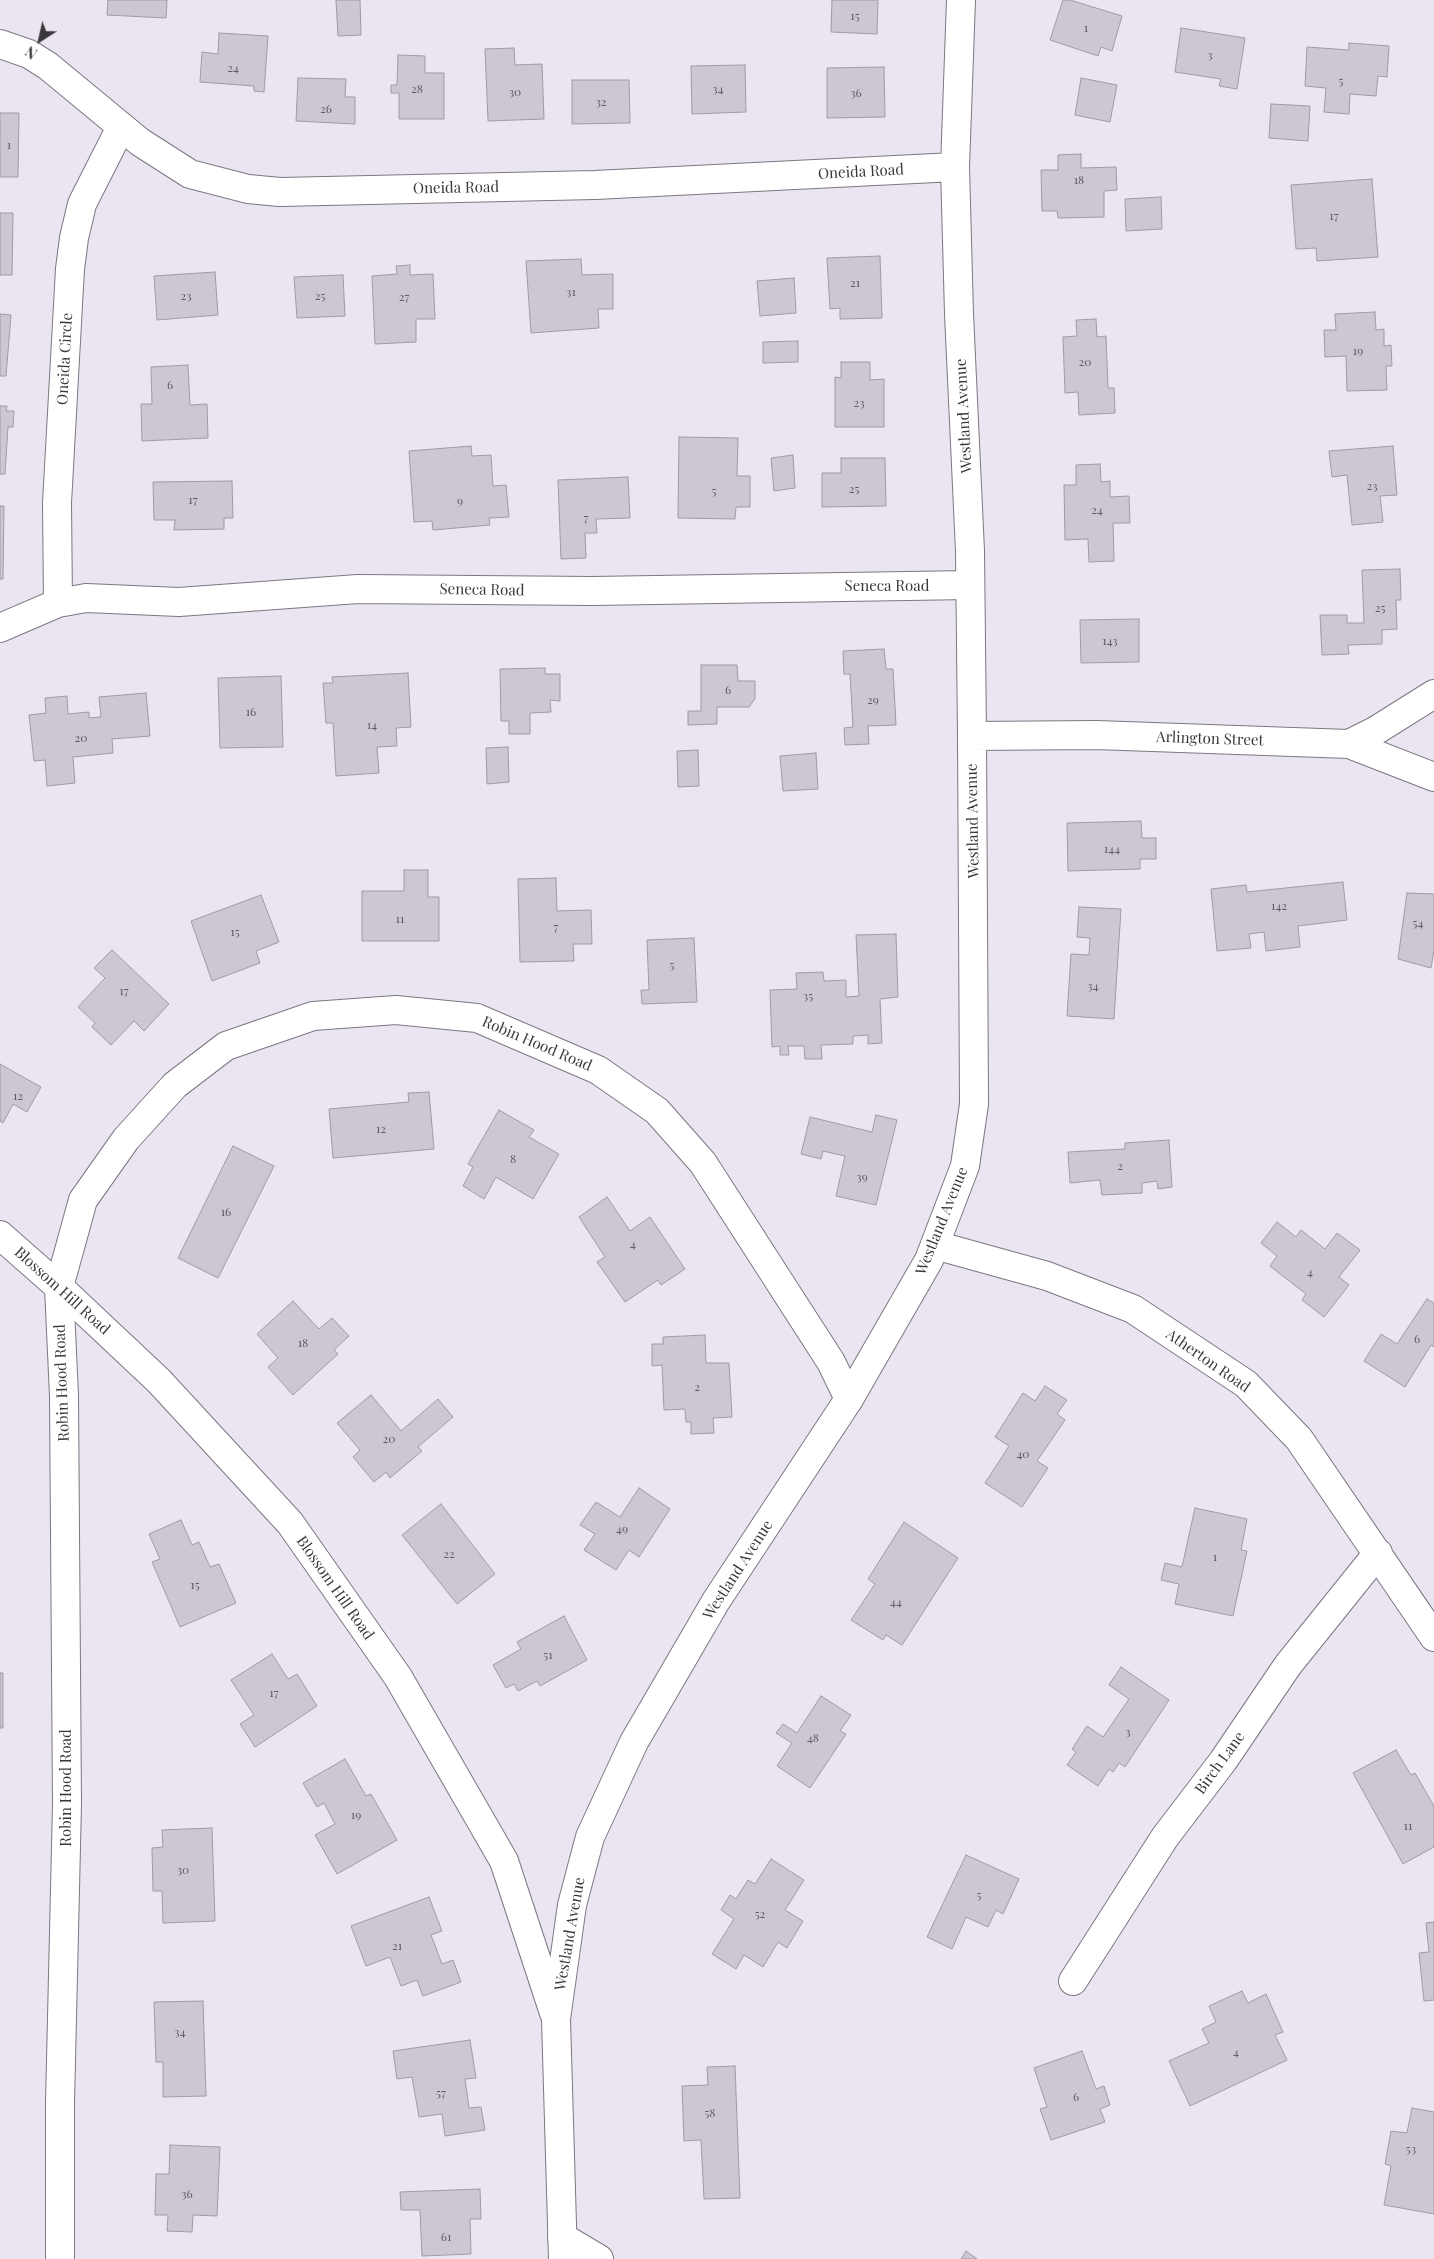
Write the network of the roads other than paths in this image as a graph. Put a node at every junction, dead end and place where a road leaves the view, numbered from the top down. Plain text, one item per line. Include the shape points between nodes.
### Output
1 (961, 0) edge
2 (0, 44) edge
3 (121, 127) junction
4 (955, 167) junction
5 (970, 585) junction
6 (58, 602) junction
7 (0, 628) edge
8 (1434, 694) edge
9 (972, 736) junction
10 (1349, 744) junction
11 (1434, 777) edge
12 (0, 1235) edge
13 (935, 1245) junction
14 (59, 1287) junction
15 (850, 1399) junction
16 (1378, 1553) junction
17 (1434, 1637) edge
18 (1073, 1981) dead end
19 (556, 2019) junction
20 (562, 2248) edge
21 (60, 2259) edge
22 (599, 2259) edge

1 - 4 street, Westland Avenue
2 - 3 street, Oneida Road via 28,54 48,66
3 - 4 street, Oneida Road via 190,174 248,189 280,192 595,185
3 - 6 street, Oneida Circle via 82,204 74,238 58,503
4 - 5 street, Westland Avenue
5 - 6 street, Seneca Road via 592,591 358,588 179,602 86,598
5 - 9 street, Westland Avenue
6 - 7 street, Seneca Road
8 - 10 street, Arlington Street
9 - 10 street, Arlington Street via 1096,735
9 - 13 street, Westland Avenue via 974,1104 965,1166
10 - 11 street
12 - 14 street, Blossom Hill Road
13 - 15 street, Westland Avenue
13 - 16 street, Atherton Road via 1047,1276 1133,1309 1246,1384 1299,1440
14 - 15 street, Robin Hood Road via 82,1200 126,1139 175,1086 226,1046 313,1016 396,1010 478,1018 598,1070 657,1111 703,1163 832,1362
14 - 19 street, Blossom Hill Road via 159,1381 290,1523 398,1677 504,1861
14 - 21 street, Robin Hood Road via 64,1396 67,1804
15 - 19 street, Westland Avenue via 716,1601 634,1742 590,1837 572,1905
16 - 17 street, Atherton Road
16 - 18 street, Birch Lane via 1288,1665 1224,1761 1165,1837
19 - 20 street, Westland Avenue
20 - 22 street

